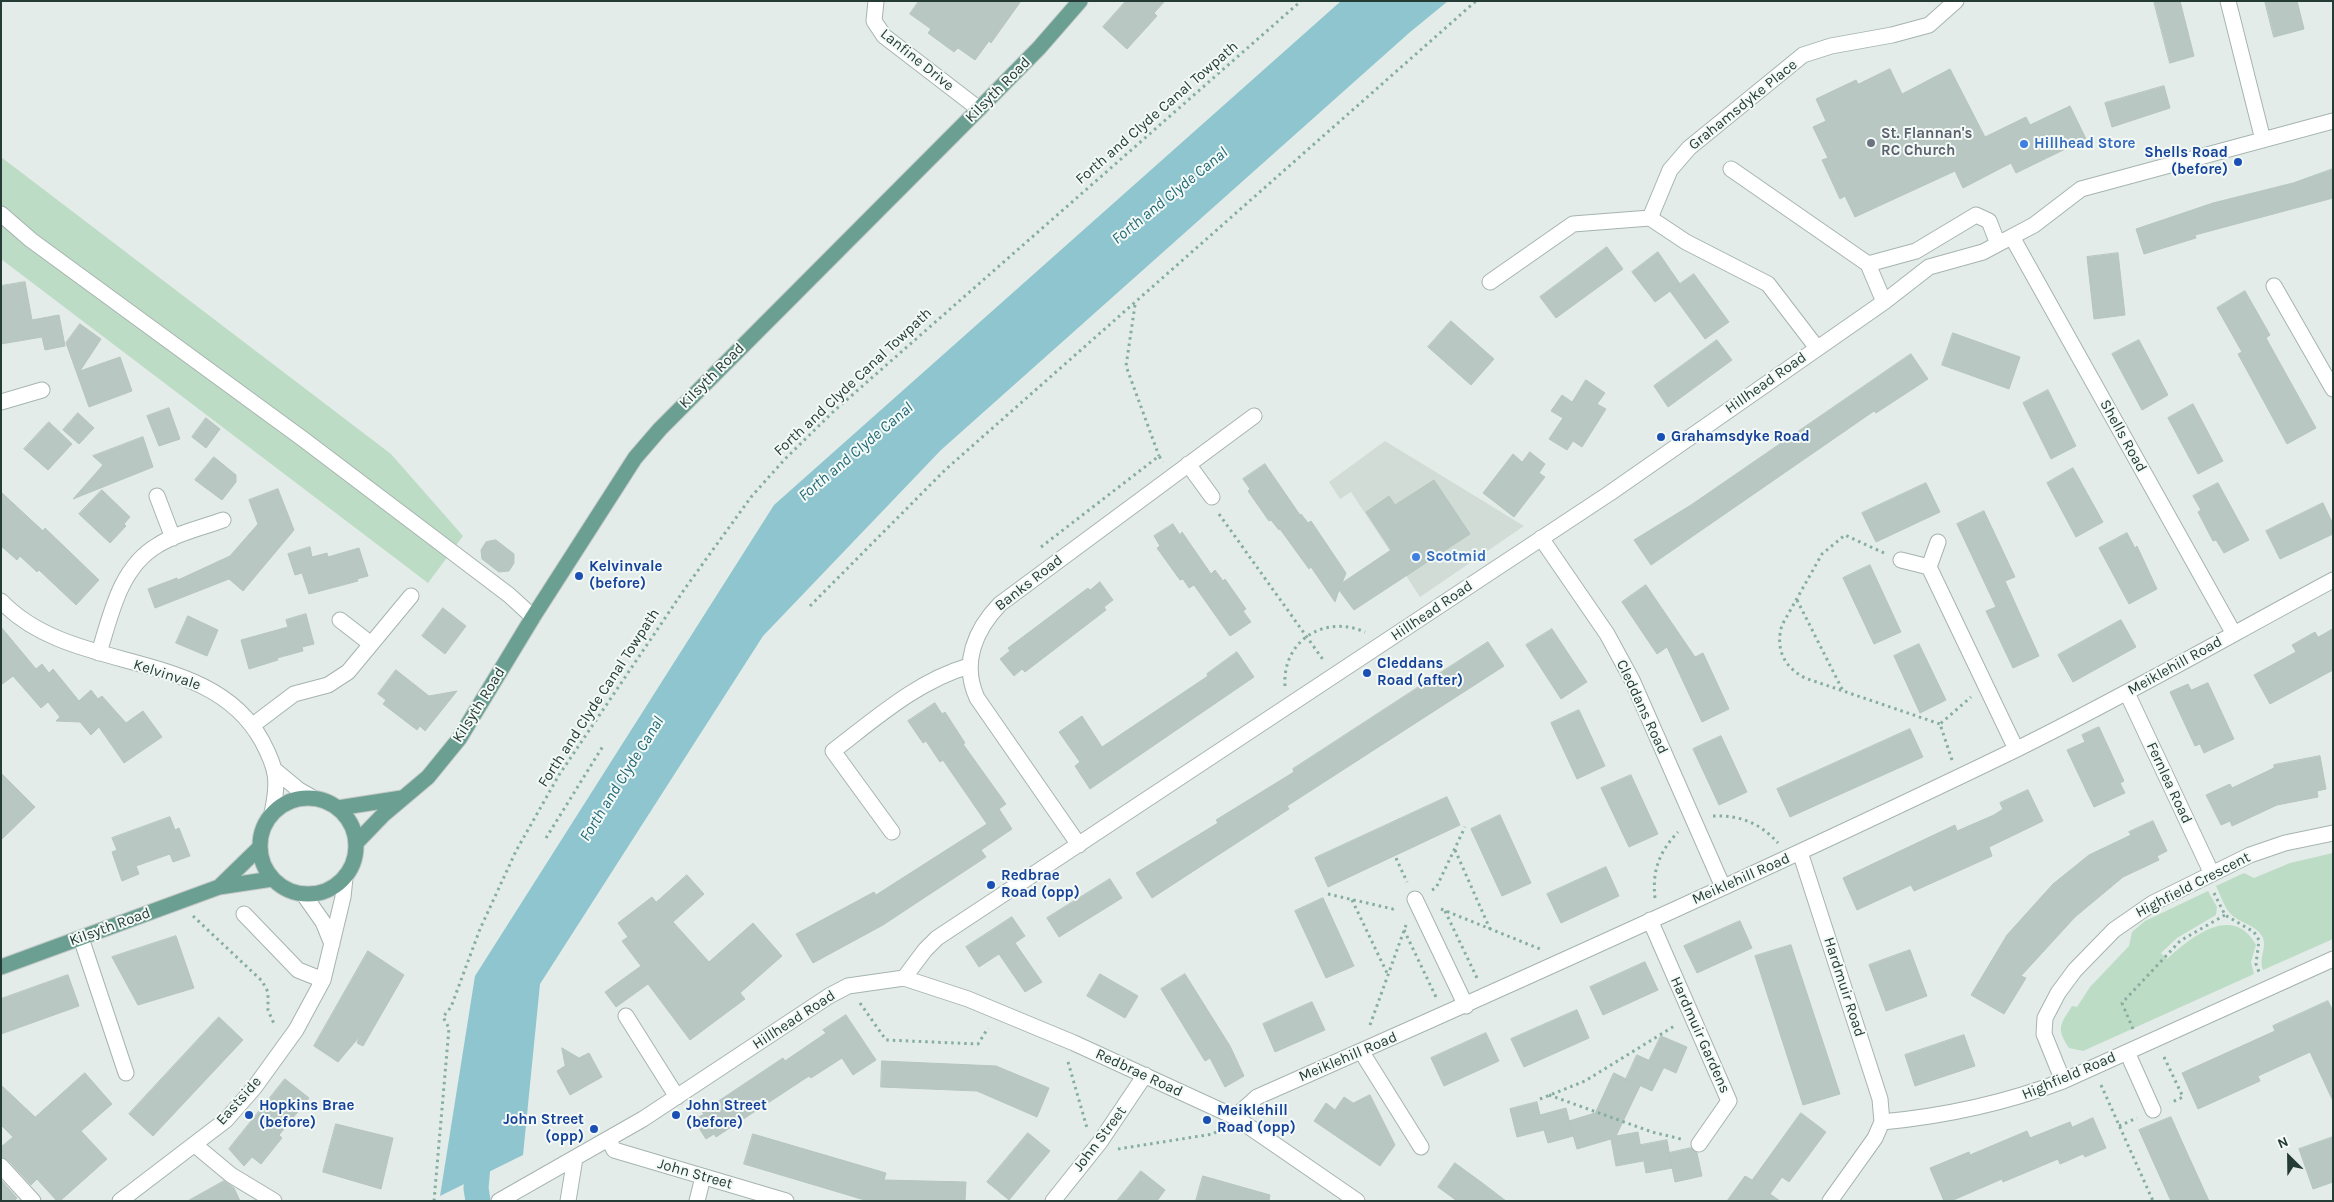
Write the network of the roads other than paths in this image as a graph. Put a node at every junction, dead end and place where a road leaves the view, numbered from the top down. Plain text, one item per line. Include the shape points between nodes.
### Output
1 (876, 1) edge
2 (1080, 1) edge
3 (2228, 1) edge
4 (1953, 2) edge
5 (979, 109) junction
6 (2333, 121) edge
7 (2264, 140) junction
8 (1731, 169) dead end
9 (1, 214) edge
10 (1650, 218) junction
11 (2005, 241) junction
12 (1868, 264) junction
13 (1490, 282) dead end
14 (2274, 286) dead end
15 (1884, 302) junction
16 (1816, 348) junction
17 (2328, 371) edge
18 (2333, 389) edge
19 (42, 390) dead end
20 (1, 402) edge
21 (1254, 416) dead end
22 (1188, 464) junction
23 (157, 496) dead end
24 (1214, 504) road end
25 (222, 520) dead end
26 (173, 538) junction
27 (1541, 538) junction
28 (1938, 542) dead end
29 (1901, 560) road end
30 (1929, 567) junction
31 (2333, 580) edge
32 (411, 596) dead end
33 (1, 601) edge
34 (533, 617) junction
35 (340, 620) dead end
36 (2234, 634) junction
37 (371, 644) junction
38 (99, 653) junction
39 (968, 666) junction
40 (2128, 693) junction
41 (253, 725) junction
42 (2016, 749) junction
43 (276, 771) junction
44 (313, 798) junction
45 (403, 798) junction
46 (338, 808) junction
47 (272, 813) junction
48 (892, 832) dead end
49 (2333, 833) edge
50 (356, 844) junction
51 (1079, 845) junction
52 (259, 848) junction
53 (1800, 852) junction
54 (2208, 875) junction
55 (345, 878) junction
56 (272, 879) junction
57 (219, 887) junction
58 (1723, 887) junction
59 (304, 895) junction
60 (1415, 899) road end
61 (244, 914) dead end
62 (1650, 920) junction
63 (81, 938) junction
64 (332, 944) junction
65 (2331, 964) edge
66 (1, 967) edge
67 (904, 978) junction
68 (323, 980) junction
69 (1466, 1006) junction
70 (626, 1016) dead end
71 (2133, 1049) junction
72 (1361, 1051) junction
73 (126, 1073) dead end
74 (1145, 1075) junction
75 (2064, 1081) junction
76 (677, 1097) junction
77 (2153, 1110) dead end
78 (1235, 1117) junction
79 (1882, 1122) junction
80 (609, 1140) junction
81 (195, 1144) junction
82 (1699, 1144) road end
83 (1421, 1147) dead end
84 (575, 1158) junction
85 (1, 1166) edge
86 (703, 1177) junction
87 (33, 1201) edge
88 (120, 1201) edge
89 (274, 1201) edge
90 (499, 1201) edge
91 (568, 1201) edge
92 (697, 1201) edge
93 (786, 1201) edge
94 (1053, 1201) edge
95 (1357, 1201) edge
96 (1830, 1201) edge

1 - 5 street, Lanfine Drive via 874,21 884,36
2 - 5 main road, Kilsyth Road
3 - 7 street
4 - 10 street, Grahamsdyke Place via 1929,25 1803,55 1689,148 1670,170
5 - 34 main road, Kilsyth Road via 660,429 636,458
6 - 7 street, Hillhead Road
7 - 11 street, Hillhead Road via 2081,189 2034,225
8 - 12 street
9 - 34 street via 304,439 509,595
10 - 13 street via 1573,224
10 - 16 street via 1686,242 1768,284
11 - 12 street, Shells Road via 1989,221 1976,215 1916,251
11 - 15 street, Hillhead Road via 1983,252 1929,267
11 - 36 street, Shells Road
12 - 15 street
14 - 17 street
15 - 16 street, Hillhead Road
16 - 27 street, Hillhead Road
17 - 18 street
19 - 20 street
21 - 22 street, Banks Road
22 - 24 street
22 - 39 street, Banks Road via 1000,604 983,624
23 - 26 street
25 - 26 street
26 - 38 street via 144,555 120,587
27 - 51 street, Hillhead Road
27 - 58 street, Cleddans Road via 1607,634 1632,680
28 - 30 street
29 - 30 street
30 - 42 street
31 - 36 street, Meiklehill Road
32 - 37 street
33 - 38 street, Kelvinvale via 60,641
34 - 45 main road, Kilsyth Road via 459,739 428,777
35 - 37 street
36 - 40 street, Meiklehill Road
37 - 41 street via 339,679 294,694
38 - 41 street, Kelvinvale via 198,683 237,707
39 - 48 street via 945,673 922,686 833,751
39 - 51 street, Banks Road via 976,698
40 - 42 street, Meiklehill Road
40 - 54 street, Fernlea Road
41 - 43 street, Kelvinvale
42 - 53 street, Meiklehill Road
43 - 44 street, Kelvinvale
43 - 47 street, Kelvinvale
44 - 46 main road
44 - 47 main road via 284,804
45 - 46 main road
45 - 50 main road, Kilsyth Road
46 - 50 main road via 354,830
47 - 52 main road via 260,835
49 - 54 street, Highfield Crescent via 2285,843
50 - 55 main road via 355,856
51 - 67 street, Hillhead Road via 937,938
52 - 56 main road via 265,870
52 - 57 main road, Kilsyth Road
53 - 58 street, Meiklehill Road
53 - 79 street, Hardmuir Road via 1880,1099
54 - 75 street, Highfield Crescent via 2133,915 2075,970 2058,993 2045,1018 2044,1034
55 - 59 main road via 327,891
55 - 64 street, Eastside
56 - 57 main road, Kilsyth Road
56 - 59 main road via 281,887
57 - 63 main road, Kilsyth Road
58 - 62 street, Meiklehill Road
59 - 64 street via 323,922
60 - 69 street
61 - 68 street via 298,970
62 - 69 street, Meiklehill Road
62 - 82 street, Hardmuir Gardens via 1730,1101
63 - 66 main road, Kilsyth Road
63 - 73 street
64 - 68 street, Eastside
65 - 71 street, Highfield Road via 2266,989
67 - 74 street, Redbrae Road via 998,1011
67 - 76 street, Hillhead Road via 848,986 828,996
68 - 81 street, Eastside via 290,1039 254,1088 226,1120
69 - 72 street, Meiklehill Road
70 - 76 street
71 - 75 street, Highfield Road
71 - 77 street
72 - 78 street, Meiklehill Road via 1257,1097
72 - 83 street
74 - 78 street, Redbrae Road
74 - 94 street, John Street via 1140,1087 1100,1142
75 - 79 street, Highfield Road via 1990,1106
76 - 80 street, Hillhead Road
78 - 95 street, Redbrae Road
79 - 96 street via 1875,1138
80 - 84 street, Hillhead Road
80 - 86 street, John Street via 614,1150
81 - 88 street, Eastside
81 - 89 street via 231,1175
84 - 90 street, Hillhead Road
84 - 91 street
85 - 87 street
86 - 92 street
86 - 93 street, John Street

